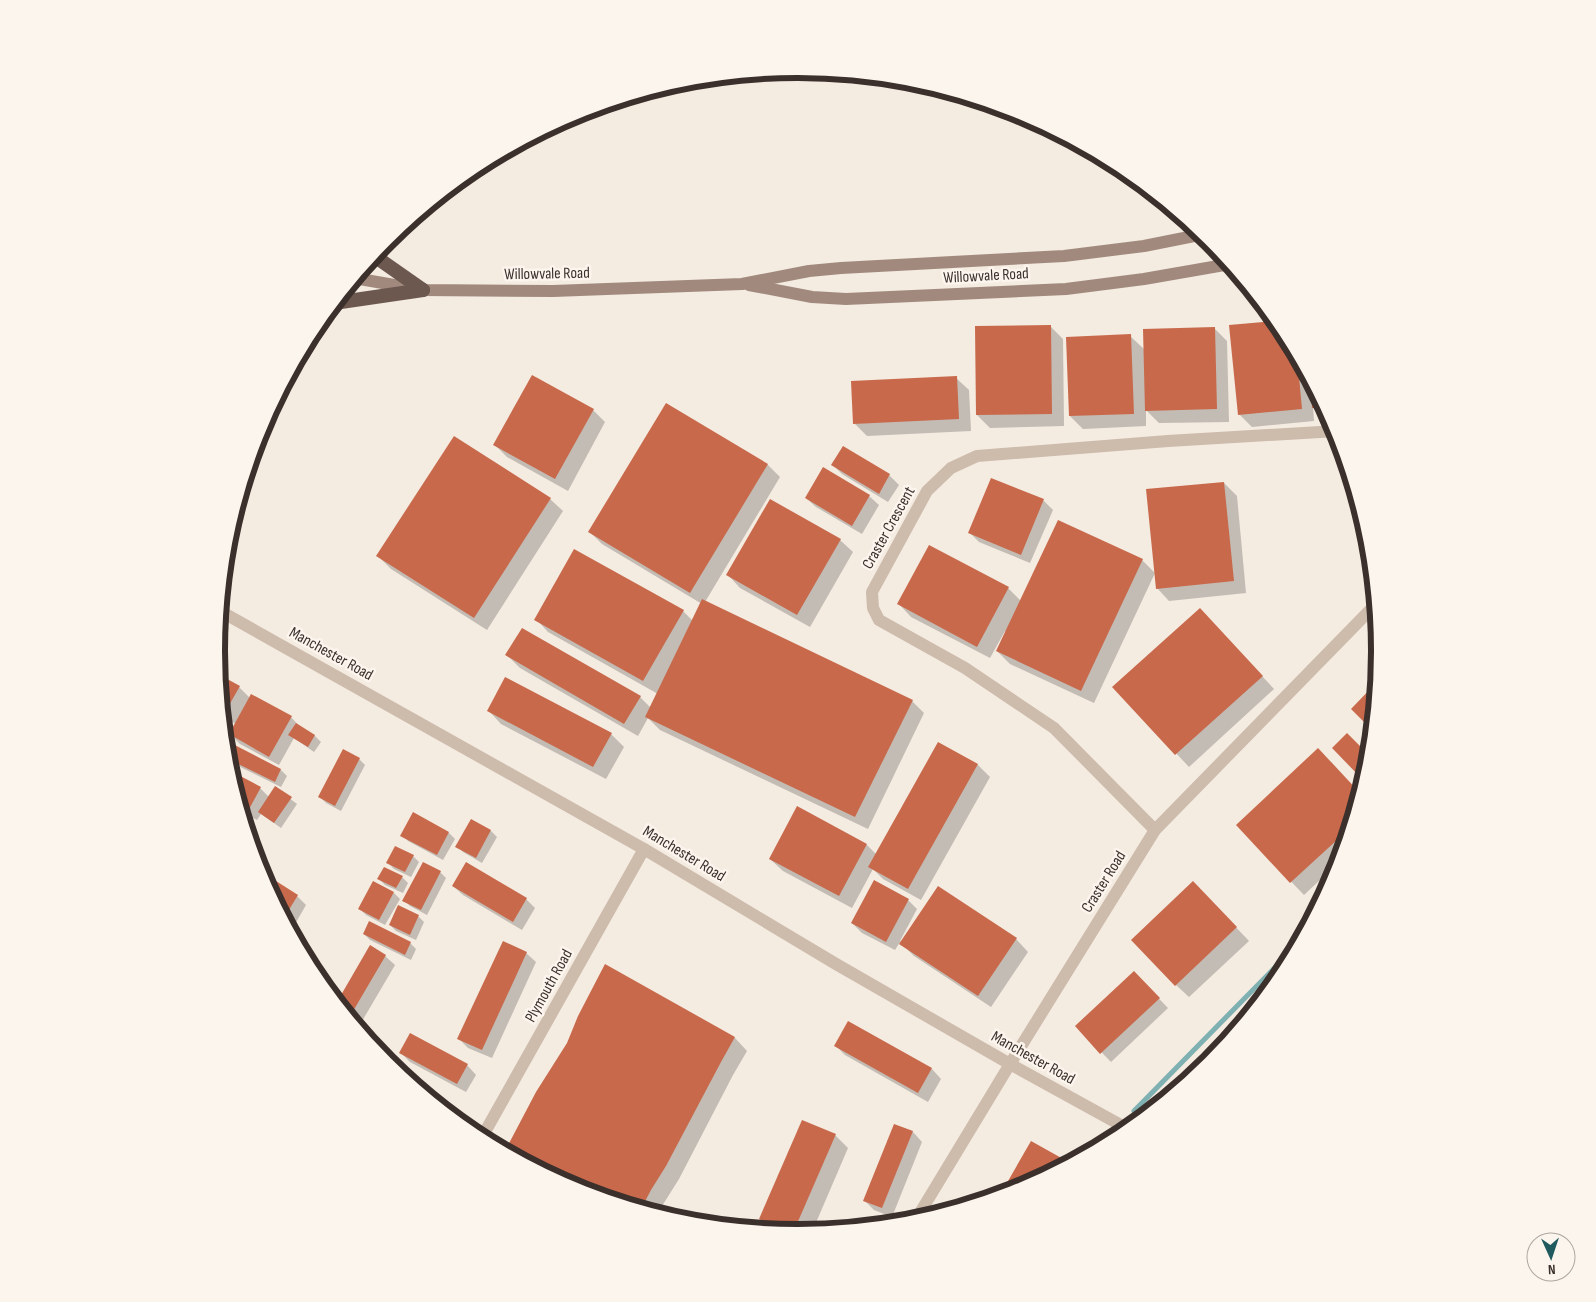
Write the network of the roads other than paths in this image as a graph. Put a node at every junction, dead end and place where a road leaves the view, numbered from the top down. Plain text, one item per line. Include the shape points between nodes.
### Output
1 (1194, 236) edge
2 (379, 259) edge
3 (1222, 265) edge
4 (362, 279) edge
5 (742, 284) junction
6 (423, 290) junction
7 (343, 302) edge
8 (1328, 432) edge
9 (1370, 610) edge
10 (226, 614) edge
11 (1155, 830) junction
12 (644, 849) junction
13 (1010, 1064) junction
14 (1121, 1125) edge
15 (486, 1132) edge
16 (921, 1210) edge

1 - 5 main road, Willowvale Road via 1064,256 841,268
2 - 6 highway
3 - 5 main road, Willowvale Road via 1066,289 856,299 812,297
4 - 6 main road, Willowvale Road
5 - 6 main road, Willowvale Road via 553,291
6 - 7 highway
8 - 11 street, Craster Crescent via 977,456 951,468 927,491 872,592 873,608 879,620 965,668 1054,728
9 - 11 street, Craster Road
10 - 12 street, Manchester Road
11 - 13 street, Craster Road
12 - 13 street, Manchester Road
12 - 15 street, Plymouth Road
13 - 14 street, Manchester Road
13 - 16 street, Craster Road

